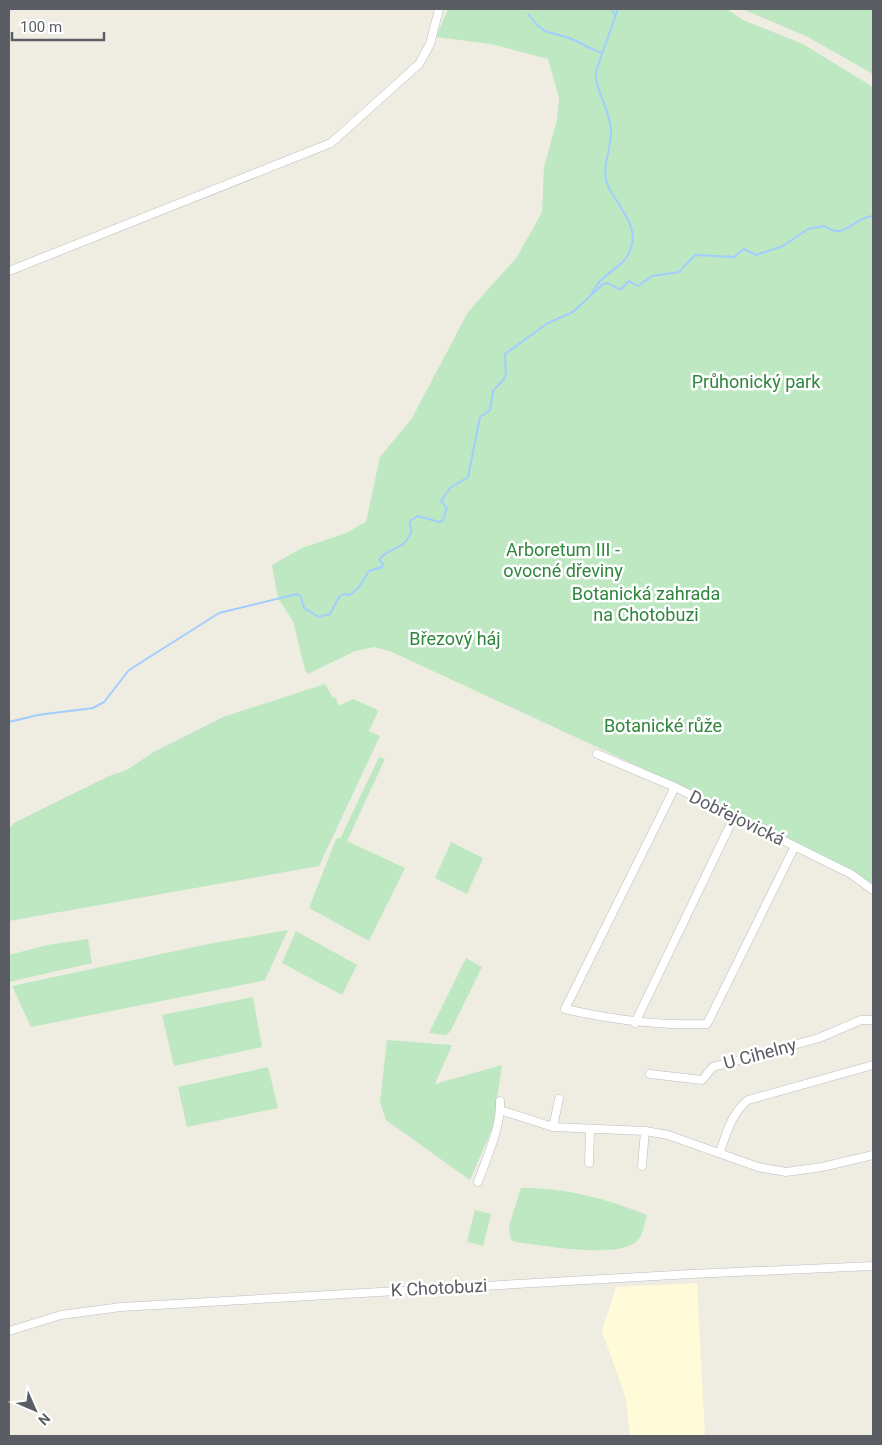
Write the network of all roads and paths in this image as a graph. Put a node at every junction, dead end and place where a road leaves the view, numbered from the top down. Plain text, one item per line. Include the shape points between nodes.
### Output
1 (439, 9) edge
2 (9, 271) edge
3 (597, 754) dead end
4 (675, 787) junction
5 (734, 816) junction
6 (795, 846) junction
7 (873, 890) edge
8 (873, 1020) edge
9 (635, 1023) junction
10 (873, 1065) edge
11 (650, 1074) dead end
12 (559, 1099) dead end
13 (500, 1101) dead end
14 (500, 1110) junction
15 (553, 1127) junction
16 (590, 1130) junction
17 (645, 1131) junction
18 (720, 1152) junction
19 (873, 1155) edge
20 (588, 1163) dead end
21 (642, 1166) dead end
22 (478, 1182) dead end
23 (873, 1266) edge
24 (9, 1331) edge

1 - 2 street via 430,44 419,64 331,143
3 - 4 street, Dobřejovická
4 - 5 street, Dobřejovická
4 - 9 street via 565,1009
5 - 6 street, Dobřejovická
5 - 9 street
6 - 7 street, Dobřejovická via 851,874
6 - 9 street via 707,1024
8 - 11 street, U Cihelny via 861,1020 820,1038 713,1067 702,1080
10 - 18 street via 748,1100 738,1108
12 - 15 street
13 - 14 street
14 - 15 street
14 - 22 street
15 - 16 street
16 - 17 street
16 - 20 street
17 - 18 street
17 - 21 street
18 - 19 street via 758,1167 786,1172
23 - 24 street, K Chotobuzi via 121,1307 60,1315

